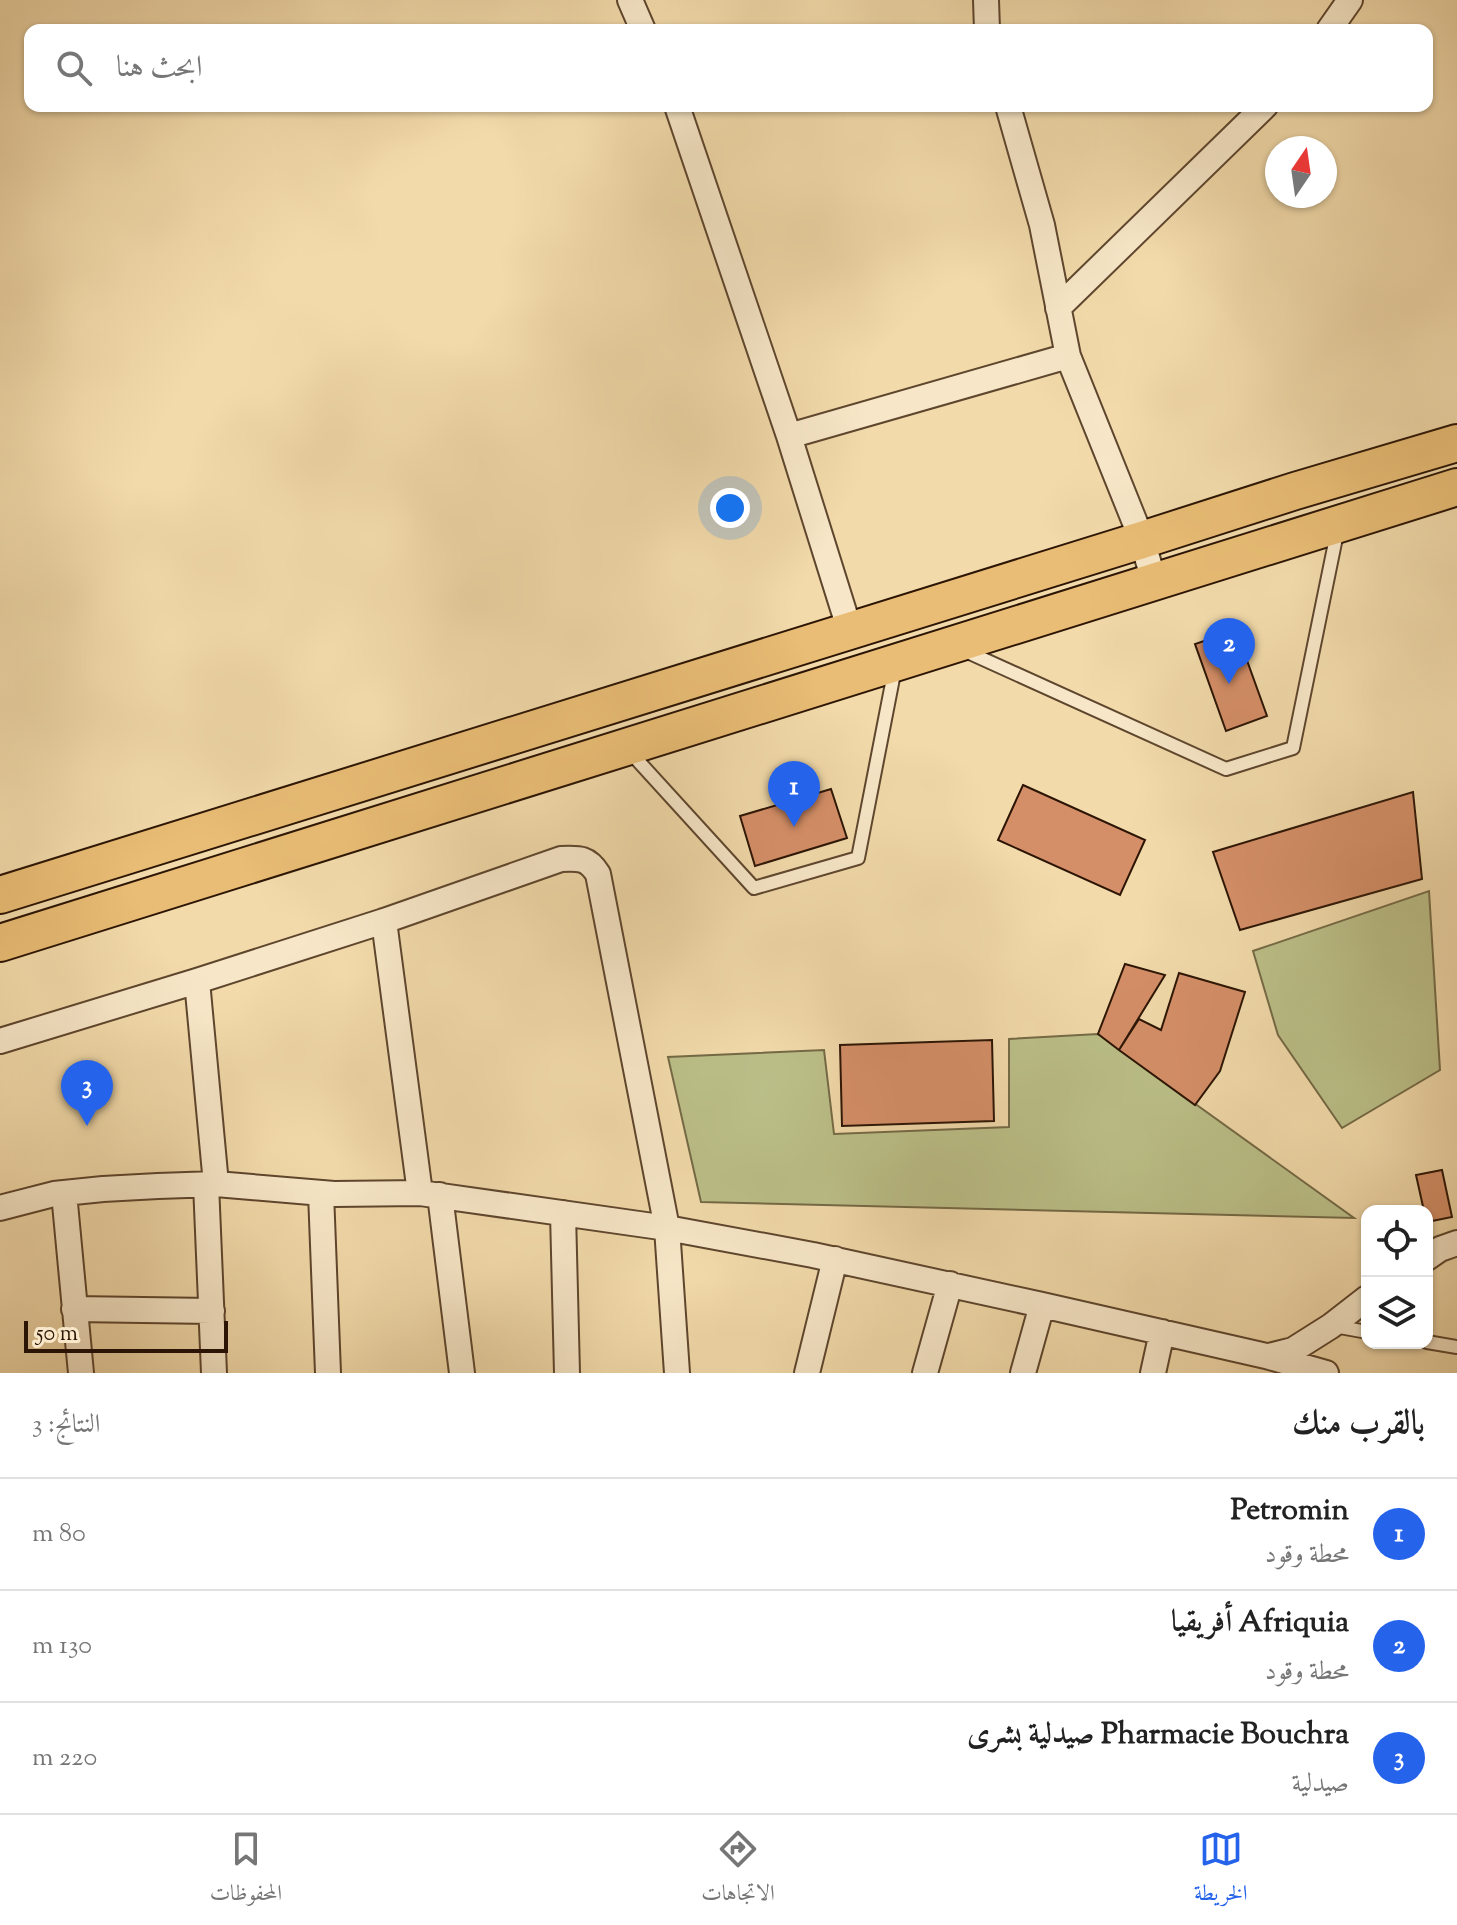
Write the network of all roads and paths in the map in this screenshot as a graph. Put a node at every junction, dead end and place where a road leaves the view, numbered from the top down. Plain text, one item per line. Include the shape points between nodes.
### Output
1 (630, 0) edge
2 (986, 0) edge
3 (1350, 0) edge
4 (640, 24) edge
5 (987, 24) edge
6 (1333, 24) edge
7 (679, 112) edge
8 (1010, 112) edge
9 (1259, 112) edge
10 (1058, 308) junction
11 (1068, 356) junction
12 (789, 436) junction
13 (1457, 443) edge
14 (1457, 487) edge
15 (1295, 491) junction
16 (1324, 528) junction
17 (1142, 540) junction
18 (1154, 581) junction
19 (850, 631) junction
20 (951, 645) junction
21 (896, 662) junction
22 (625, 747) junction
23 (0, 895) edge
24 (384, 921) junction
25 (0, 943) edge
26 (197, 981) junction
27 (0, 1041) edge
28 (211, 1184) junction
29 (64, 1193) junction
30 (321, 1193) junction
31 (430, 1194) junction
32 (0, 1208) edge
33 (563, 1213) junction
34 (667, 1228) junction
35 (1457, 1243) edge
36 (1433, 1254) edge
37 (835, 1259) junction
38 (950, 1284) junction
39 (1361, 1303) edge
40 (1042, 1305) junction
41 (74, 1309) junction
42 (212, 1311) junction
43 (1331, 1326) junction
44 (1361, 1331) edge
45 (1162, 1332) junction
46 (1433, 1343) edge
47 (1457, 1347) edge
48 (1266, 1356) junction
49 (81, 1373) edge
50 (214, 1373) edge
51 (328, 1373) edge
52 (462, 1373) edge
53 (567, 1373) edge
54 (677, 1373) edge
55 (807, 1373) edge
56 (925, 1373) edge
57 (1023, 1373) edge
58 (1153, 1373) edge
59 (1326, 1373) edge

1 - 4 street
2 - 5 street
3 - 6 street
7 - 12 street
8 - 10 street via 1042,225
9 - 10 street
10 - 11 street
11 - 12 street
11 - 17 street
12 - 19 street
13 - 15 main road
14 - 16 main road
15 - 16 main road
15 - 17 main road
16 - 18 main road
16 - 20 lane via 1293,748 1226,769
17 - 18 street
17 - 19 main road
18 - 20 main road
19 - 23 main road
20 - 21 main road
21 - 22 main road
21 - 22 lane via 858,858 754,888
22 - 25 main road
24 - 26 street
24 - 31 street
24 - 34 street via 561,859 592,864
26 - 27 street
26 - 28 street
28 - 29 street
28 - 30 street
28 - 42 street
29 - 32 street
29 - 41 street
30 - 31 street
30 - 51 street
31 - 33 street
31 - 52 street
33 - 34 street
33 - 53 street
34 - 37 street
34 - 54 street
35 - 36 street
37 - 38 street
37 - 55 street
38 - 40 street
38 - 56 street
39 - 43 street
40 - 45 street
40 - 57 street
41 - 42 street
41 - 49 street
42 - 50 street
43 - 44 lane
43 - 48 street via 1293,1350
45 - 48 street
45 - 58 street
46 - 47 lane
48 - 59 street

